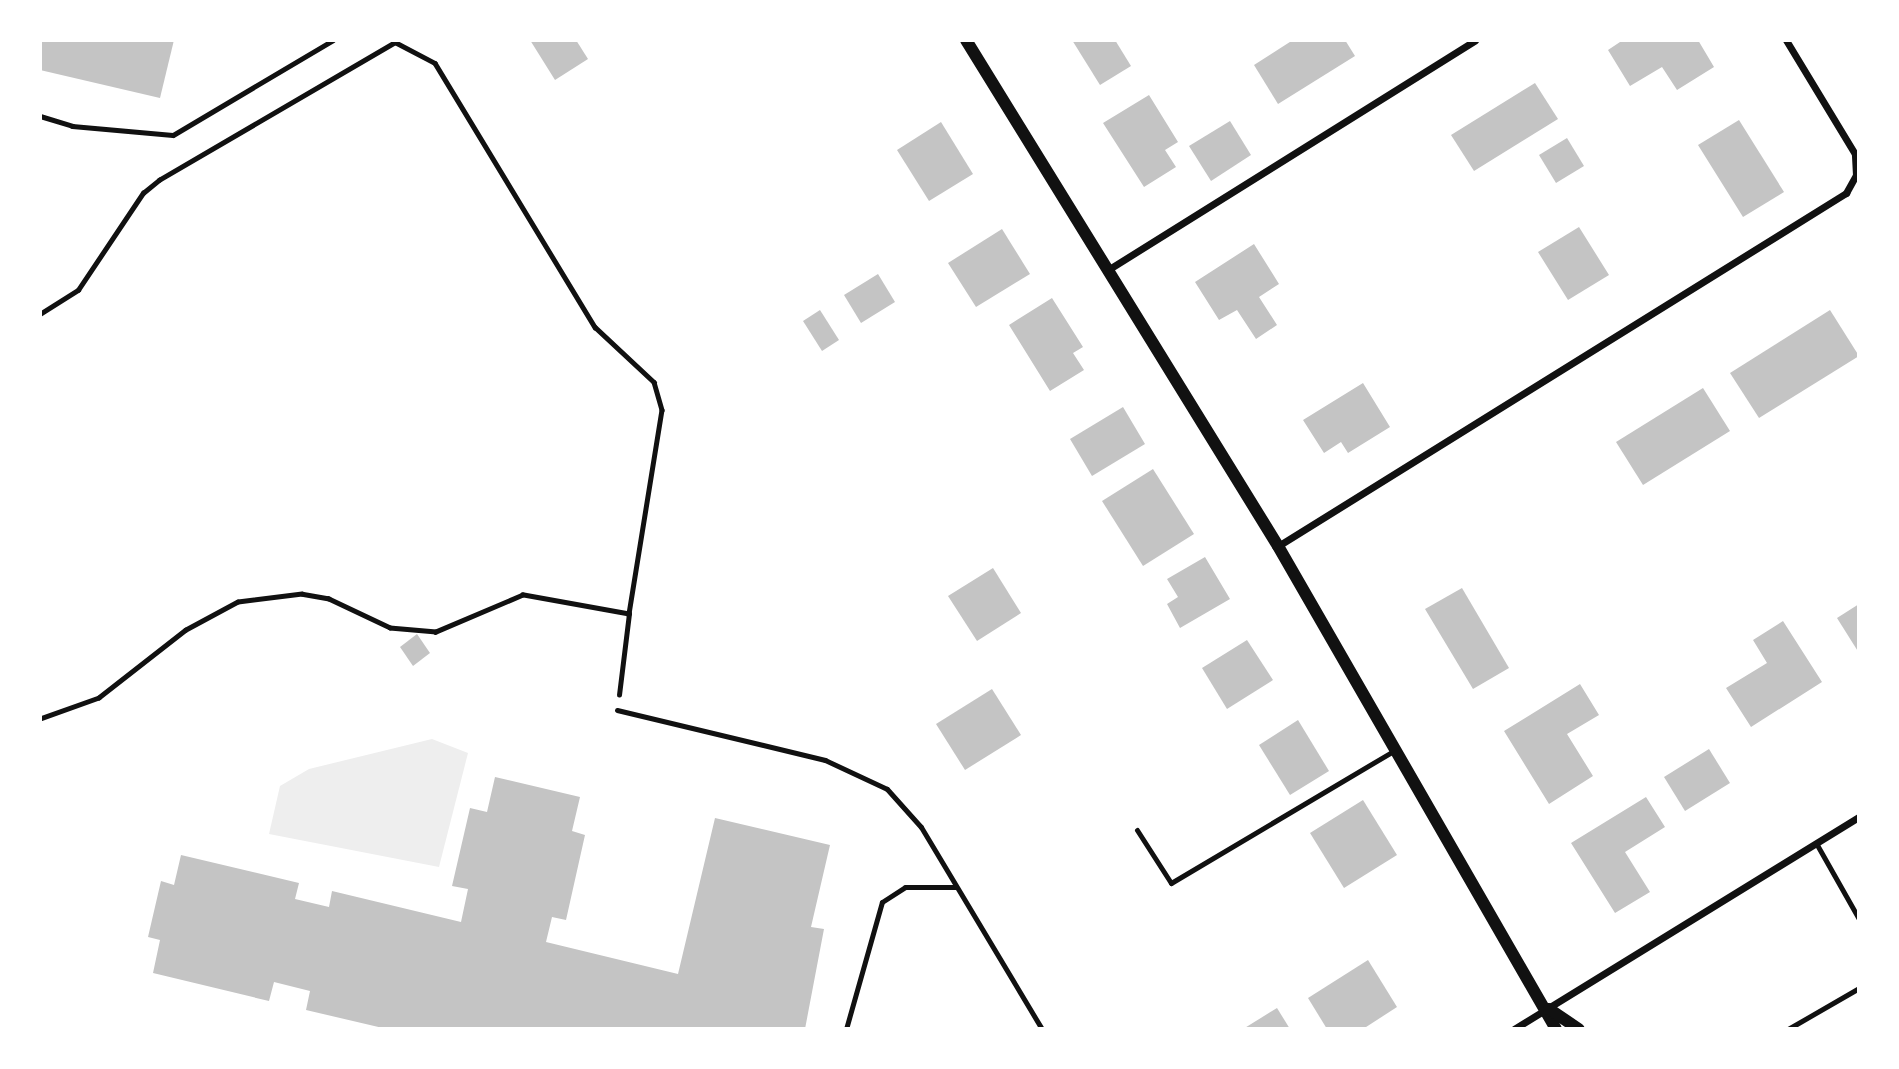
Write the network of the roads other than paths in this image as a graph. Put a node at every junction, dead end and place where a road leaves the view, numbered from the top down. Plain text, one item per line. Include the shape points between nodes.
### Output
1 (333, 40) edge
2 (966, 40) edge
3 (1475, 40) edge
4 (1786, 40) edge
5 (40, 116) edge
6 (1106, 271) junction
7 (1278, 546) junction
8 (617, 710) road end
9 (1396, 749) junction
10 (1859, 817) edge
11 (1137, 830) dead end
12 (1816, 843) junction
13 (956, 887) junction
14 (1859, 919) edge
15 (1859, 988) edge
16 (1549, 1009) junction
17 (846, 1029) edge
18 (1042, 1029) edge
19 (1514, 1029) edge
20 (1556, 1029) edge
21 (1579, 1029) edge
22 (1788, 1029) edge

1 - 5 lane via 173,135 72,126
2 - 6 street
3 - 6 street
4 - 7 street via 1855,154 1856,175 1846,193
6 - 7 street
7 - 9 street
8 - 13 lane via 825,760 887,789 921,827
9 - 11 lane via 1171,883
9 - 16 street
10 - 12 street
12 - 14 lane
12 - 16 street
13 - 17 lane via 905,887 882,902
13 - 18 lane
15 - 22 lane
16 - 19 street
16 - 20 street
16 - 21 street

